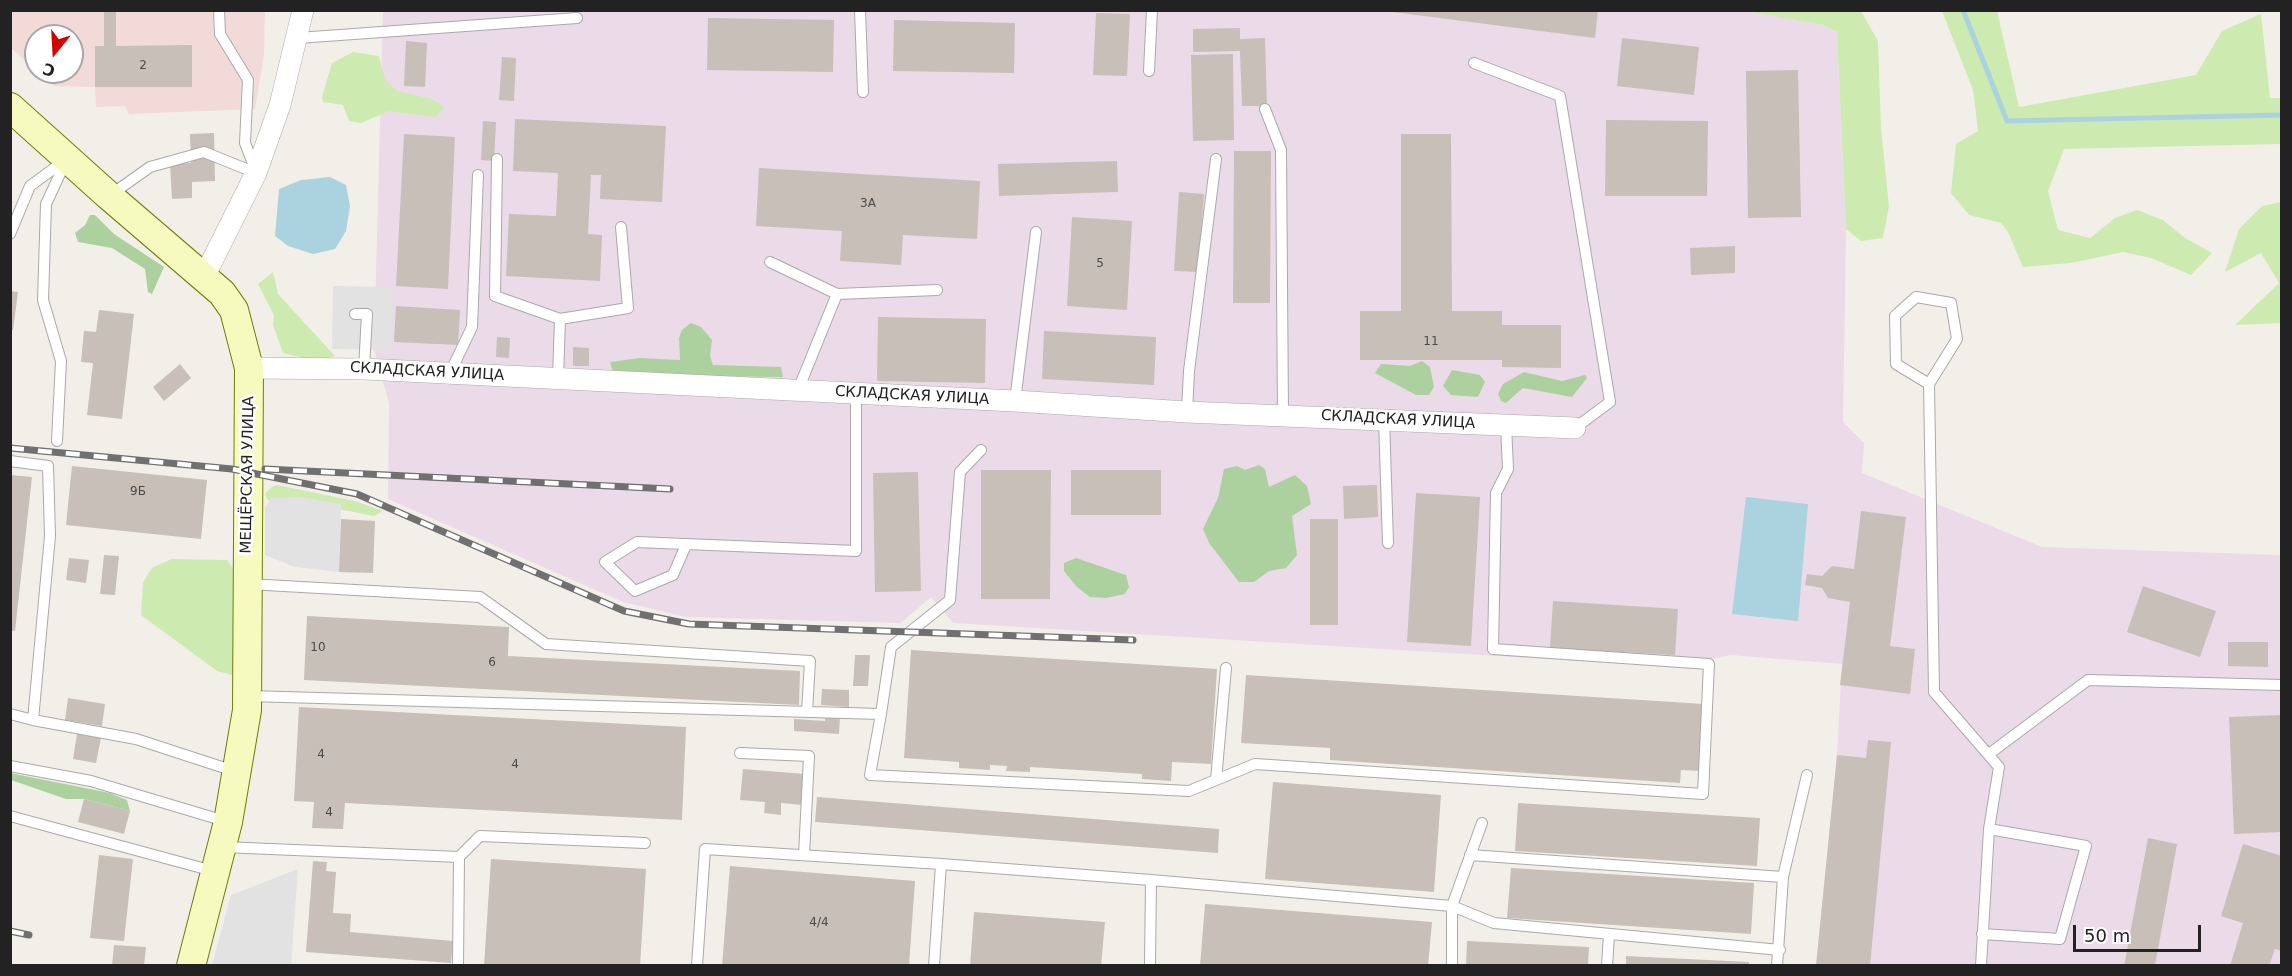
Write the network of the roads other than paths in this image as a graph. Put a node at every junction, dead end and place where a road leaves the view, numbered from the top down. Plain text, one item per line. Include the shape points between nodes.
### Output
1 (219, 10) edge
2 (303, 10) edge
3 (860, 10) edge
4 (1152, 10) edge
5 (577, 18) dead end
6 (298, 38) junction
7 (1474, 63) dead end
8 (1149, 71) dead end
9 (863, 92) dead end
10 (10, 107) edge
11 (1265, 109) dead end
12 (67, 159) junction
13 (497, 159) dead end
14 (1216, 159) dead end
15 (256, 173) junction
16 (478, 175) dead end
17 (108, 196) junction
18 (621, 227) dead end
19 (1036, 232) dead end
20 (10, 234) edge
21 (770, 262) dead end
22 (205, 275) junction
23 (938, 290) dead end
24 (837, 294) junction
25 (355, 314) dead end
26 (560, 319) junction
27 (249, 368) junction
28 (364, 369) junction
29 (450, 373) junction
30 (558, 378) junction
31 (1929, 384) junction
32 (798, 390) junction
33 (855, 393) junction
34 (1015, 401) junction
35 (1187, 412) junction
36 (1283, 414) junction
37 (1384, 419) junction
38 (1506, 425) junction
39 (1575, 428) joint
40 (57, 441) dead end
41 (981, 450) dead end
42 (10, 460) edge
43 (1388, 543) dead end
44 (686, 545) junction
45 (248, 584) junction
46 (1226, 668) dead end
47 (2282, 685) edge
48 (248, 696) junction
49 (807, 712) junction
50 (10, 714) edge
51 (882, 714) junction
52 (33, 720) junction
53 (740, 753) dead end
54 (1989, 754) junction
55 (10, 766) edge
56 (237, 772) junction
57 (1807, 775) dead end
58 (1216, 780) junction
59 (10, 816) edge
60 (1482, 823) dead end
61 (1989, 829) junction
62 (645, 843) dead end
63 (222, 847) junction
64 (804, 855) junction
65 (1470, 855) junction
66 (459, 857) junction
67 (941, 864) junction
68 (1784, 877) junction
69 (1151, 880) junction
70 (1452, 906) junction
71 (1609, 934) junction
72 (1982, 934) junction
73 (1780, 950) junction
74 (191, 966) edge
75 (458, 966) edge
76 (697, 966) edge
77 (934, 966) edge
78 (1150, 966) edge
79 (1452, 966) edge
80 (1607, 966) edge
81 (1777, 966) edge
82 (1981, 966) edge

1 - 15 lane via 220,34 248,80 245,142
2 - 6 street
3 - 9 lane
4 - 8 lane
5 - 6 lane
6 - 15 street
7 - 39 lane via 1560,96 1610,402
10 - 12 main road, МЕЩЁРСКАЯ УЛИЦА
11 - 36 lane via 1281,150
12 - 17 main road, МЕЩЁРСКАЯ УЛИЦА
12 - 20 lane via 30,186
12 - 40 lane via 46,204 43,300 61,360
13 - 26 lane via 495,296
14 - 35 lane
15 - 17 lane via 204,152 150,167
15 - 22 street
16 - 29 lane via 472,327
17 - 22 main road, МЕЩЁРСКАЯ УЛИЦА
18 - 26 lane via 628,308
19 - 34 lane
21 - 24 lane
22 - 27 main road, МЕЩЁРСКАЯ УЛИЦА via 234,310
23 - 24 lane
24 - 32 lane
25 - 28 lane via 367,314
26 - 30 lane
27 - 28 street, СКЛАДСКАЯ УЛИЦА
27 - 45 main road, МЕЩЁРСКАЯ УЛИЦА
28 - 29 street, СКЛАДСКАЯ УЛИЦА
29 - 30 street, СКЛАДСКАЯ УЛИЦА
30 - 32 street, СКЛАДСКАЯ УЛИЦА
31 - 31 lane via 1957,339 1951,303 1916,297 1895,316 1896,364
31 - 54 lane via 1934,692
32 - 33 street, СКЛАДСКАЯ УЛИЦА
33 - 34 street, СКЛАДСКАЯ УЛИЦА
33 - 44 lane via 856,551
34 - 35 street, СКЛАДСКАЯ УЛИЦА
35 - 36 street, СКЛАДСКАЯ УЛИЦА
36 - 37 street, СКЛАДСКАЯ УЛИЦА
37 - 38 street, СКЛАДСКАЯ УЛИЦА
37 - 43 lane
38 - 39 street, СКЛАДСКАЯ УЛИЦА
38 - 58 lane via 1508,469 1496,493 1493,649 1709,664 1703,795 1255,764
41 - 51 lane via 960,472 950,600 891,647
42 - 52 lane via 48,466 50,536
44 - 44 lane via 637,542 605,562 636,591 673,575
45 - 48 main road, МЕЩЁРСКАЯ УЛИЦА
45 - 49 lane via 480,597 546,644 810,661
46 - 58 lane
47 - 54 lane via 2088,680
48 - 49 lane
48 - 56 main road, МЕЩЁРСКАЯ УЛИЦА
49 - 51 lane
50 - 52 lane
51 - 58 lane via 870,776 1189,791
52 - 56 lane via 136,739
53 - 64 lane via 808,756
54 - 61 lane via 1999,767
55 - 63 lane via 91,781
56 - 63 main road, МЕЩЁРСКАЯ УЛИЦА
57 - 68 lane
59 - 63 lane
60 - 65 lane
61 - 72 lane
61 - 72 lane via 2086,846 2060,939
62 - 66 lane via 480,836
63 - 66 lane
63 - 74 main road, МЕЩЁРСКАЯ УЛИЦА
64 - 67 lane
64 - 76 lane via 705,849
65 - 68 lane
65 - 70 lane
66 - 75 lane
67 - 69 lane
67 - 77 lane
68 - 73 lane
69 - 70 lane
69 - 78 lane
70 - 71 lane via 1494,923
70 - 79 lane
71 - 73 lane
71 - 80 lane
72 - 82 lane
73 - 81 lane

